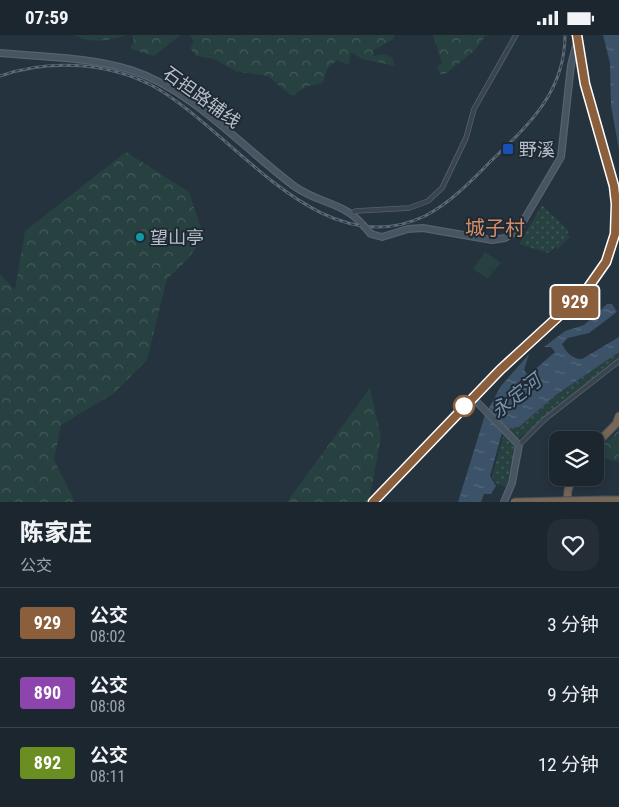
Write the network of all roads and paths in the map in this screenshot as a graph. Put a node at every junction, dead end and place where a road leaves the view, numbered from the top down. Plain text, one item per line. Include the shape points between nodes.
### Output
1 (516, 35) edge
2 (577, 38) edge
3 (0, 53) edge
4 (352, 213) junction
5 (619, 361) edge
6 (472, 397) junction
7 (619, 416) edge
8 (604, 436) edge
9 (519, 445) junction
10 (570, 486) edge
11 (619, 500) edge
12 (374, 502) edge
13 (504, 502) edge
14 (514, 502) edge
15 (567, 502) edge

1 - 4 street via 474,109 466,138 438,192 428,201 409,208
2 - 4 main road, 石担路辅线, bridge via 570,65 561,157 518,230 505,238 492,240 423,228 382,237 371,234
2 - 6 main road via 585,84 614,186 616,217 612,247 600,273 585,292
3 - 4 main road, 石担路辅线 via 111,65 150,78 172,89 302,192
5 - 9 street via 545,419
6 - 9 main road
6 - 12 main road
7 - 8 highway
9 - 13 main road via 512,483
10 - 15 highway
11 - 14 highway, bridge

